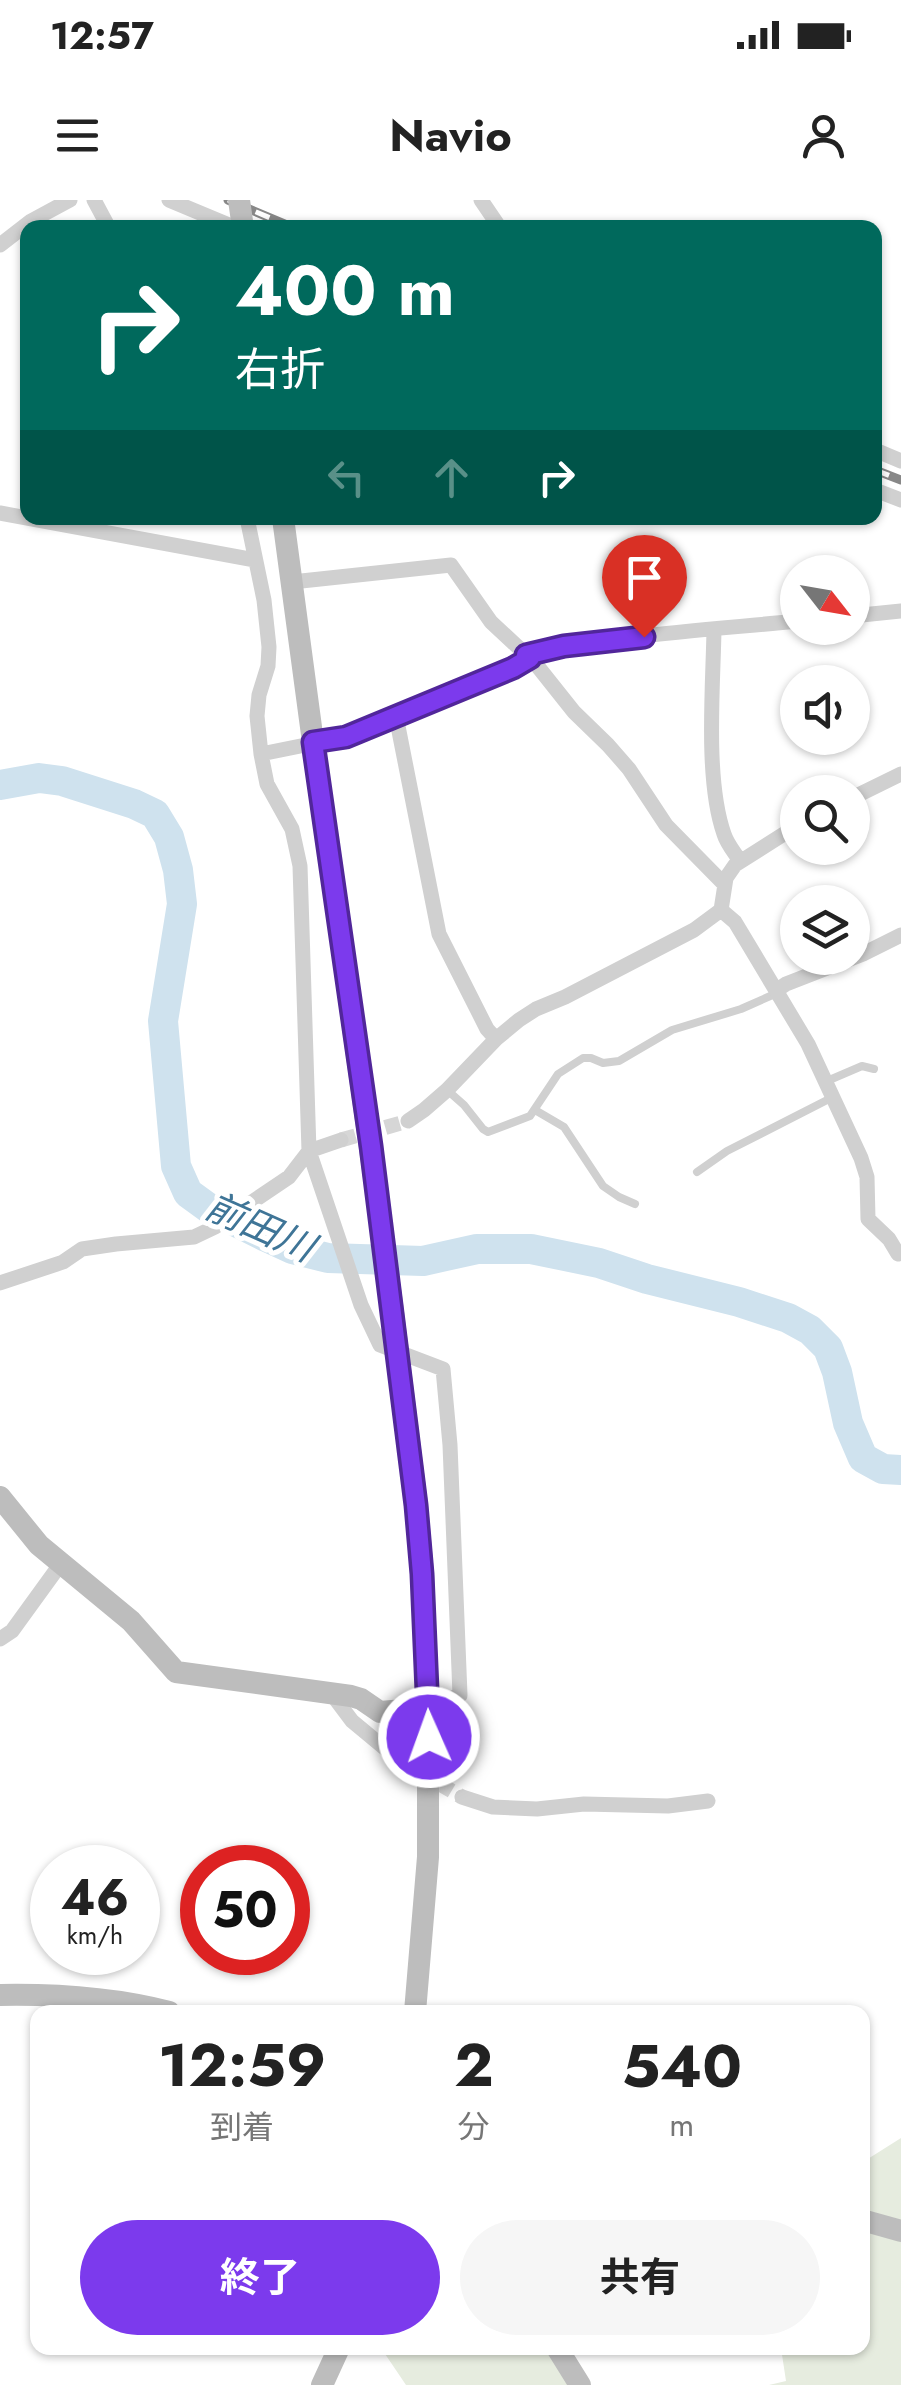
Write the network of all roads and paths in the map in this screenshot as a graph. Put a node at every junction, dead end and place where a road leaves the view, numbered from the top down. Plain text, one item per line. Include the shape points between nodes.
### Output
1 (70, 200) edge
2 (169, 200) edge
3 (33, 220) edge
4 (217, 220) edge
5 (20, 230) edge
6 (0, 246) edge
7 (65, 525) edge
8 (249, 525) edge
9 (284, 525) edge
10 (255, 560) junction
11 (292, 582) junction
12 (901, 611) edge
13 (870, 614) edge
14 (780, 624) edge
15 (714, 630) junction
16 (528, 657) junction
17 (396, 716) junction
18 (313, 742) junction
19 (261, 754) junction
20 (901, 774) edge
21 (870, 789) edge
22 (780, 836) edge
23 (740, 861) junction
24 (724, 885) junction
25 (721, 910) junction
26 (901, 934) edge
27 (778, 991) junction
28 (496, 1039) junction
29 (874, 1069) dead end
30 (830, 1089) junction
31 (446, 1090) junction
32 (534, 1110) junction
33 (408, 1121) tunnel mouth
34 (341, 1140) tunnel mouth
35 (309, 1150) junction
36 (697, 1172) dead end
37 (635, 1204) dead end
38 (898, 1254) dead end
39 (0, 1283) edge
40 (0, 1498) edge
41 (62, 1562) junction
42 (0, 1640) edge
43 (331, 1693) junction
44 (428, 1708) junction
45 (399, 1760) tunnel mouth
46 (462, 1797) tunnel mouth
47 (708, 1801) dead end
48 (0, 1995) edge
49 (134, 2005) edge
50 (416, 2005) edge
51 (870, 2222) edge
52 (901, 2231) edge
53 (336, 2355) edge
54 (561, 2355) edge
55 (322, 2385) edge
56 (580, 2385) edge

1 - 3 street
2 - 4 street
5 - 6 street
7 - 10 street
8 - 10 street
9 - 11 street
10 - 19 street via 268,647 256,716
11 - 16 street via 451,566 491,622
11 - 18 street
12 - 13 street
14 - 15 street
15 - 16 street via 564,646
15 - 23 street via 716,794 724,836
16 - 17 street
16 - 24 street via 629,769 666,826
17 - 18 street via 346,737
17 - 28 street via 439,934
18 - 19 street
18 - 44 street, bridge via 414,1488
19 - 35 street via 300,866
20 - 21 street
22 - 23 street
23 - 24 street
24 - 25 street
25 - 27 street
25 - 28 street via 536,1009
26 - 27 street
27 - 30 street
27 - 32 lane via 672,1030 620,1061 583,1058 558,1074
28 - 31 street
29 - 30 lane via 862,1066
30 - 36 lane
30 - 38 street via 868,1176 868,1219
31 - 32 lane via 488,1132
31 - 33 street
32 - 37 lane via 564,1127 603,1186
34 - 35 street
35 - 39 street via 289,1176 194,1237 82,1250
35 - 44 street via 380,1345 443,1370 460,1695
40 - 41 street
41 - 42 street
41 - 43 street via 131,1621 176,1672
43 - 44 street via 361,1699 380,1712
43 - 45 street via 352,1721
44 - 50 street via 428,1857
46 - 47 street via 537,1809
48 - 49 street
51 - 52 street
53 - 55 street
54 - 56 street

